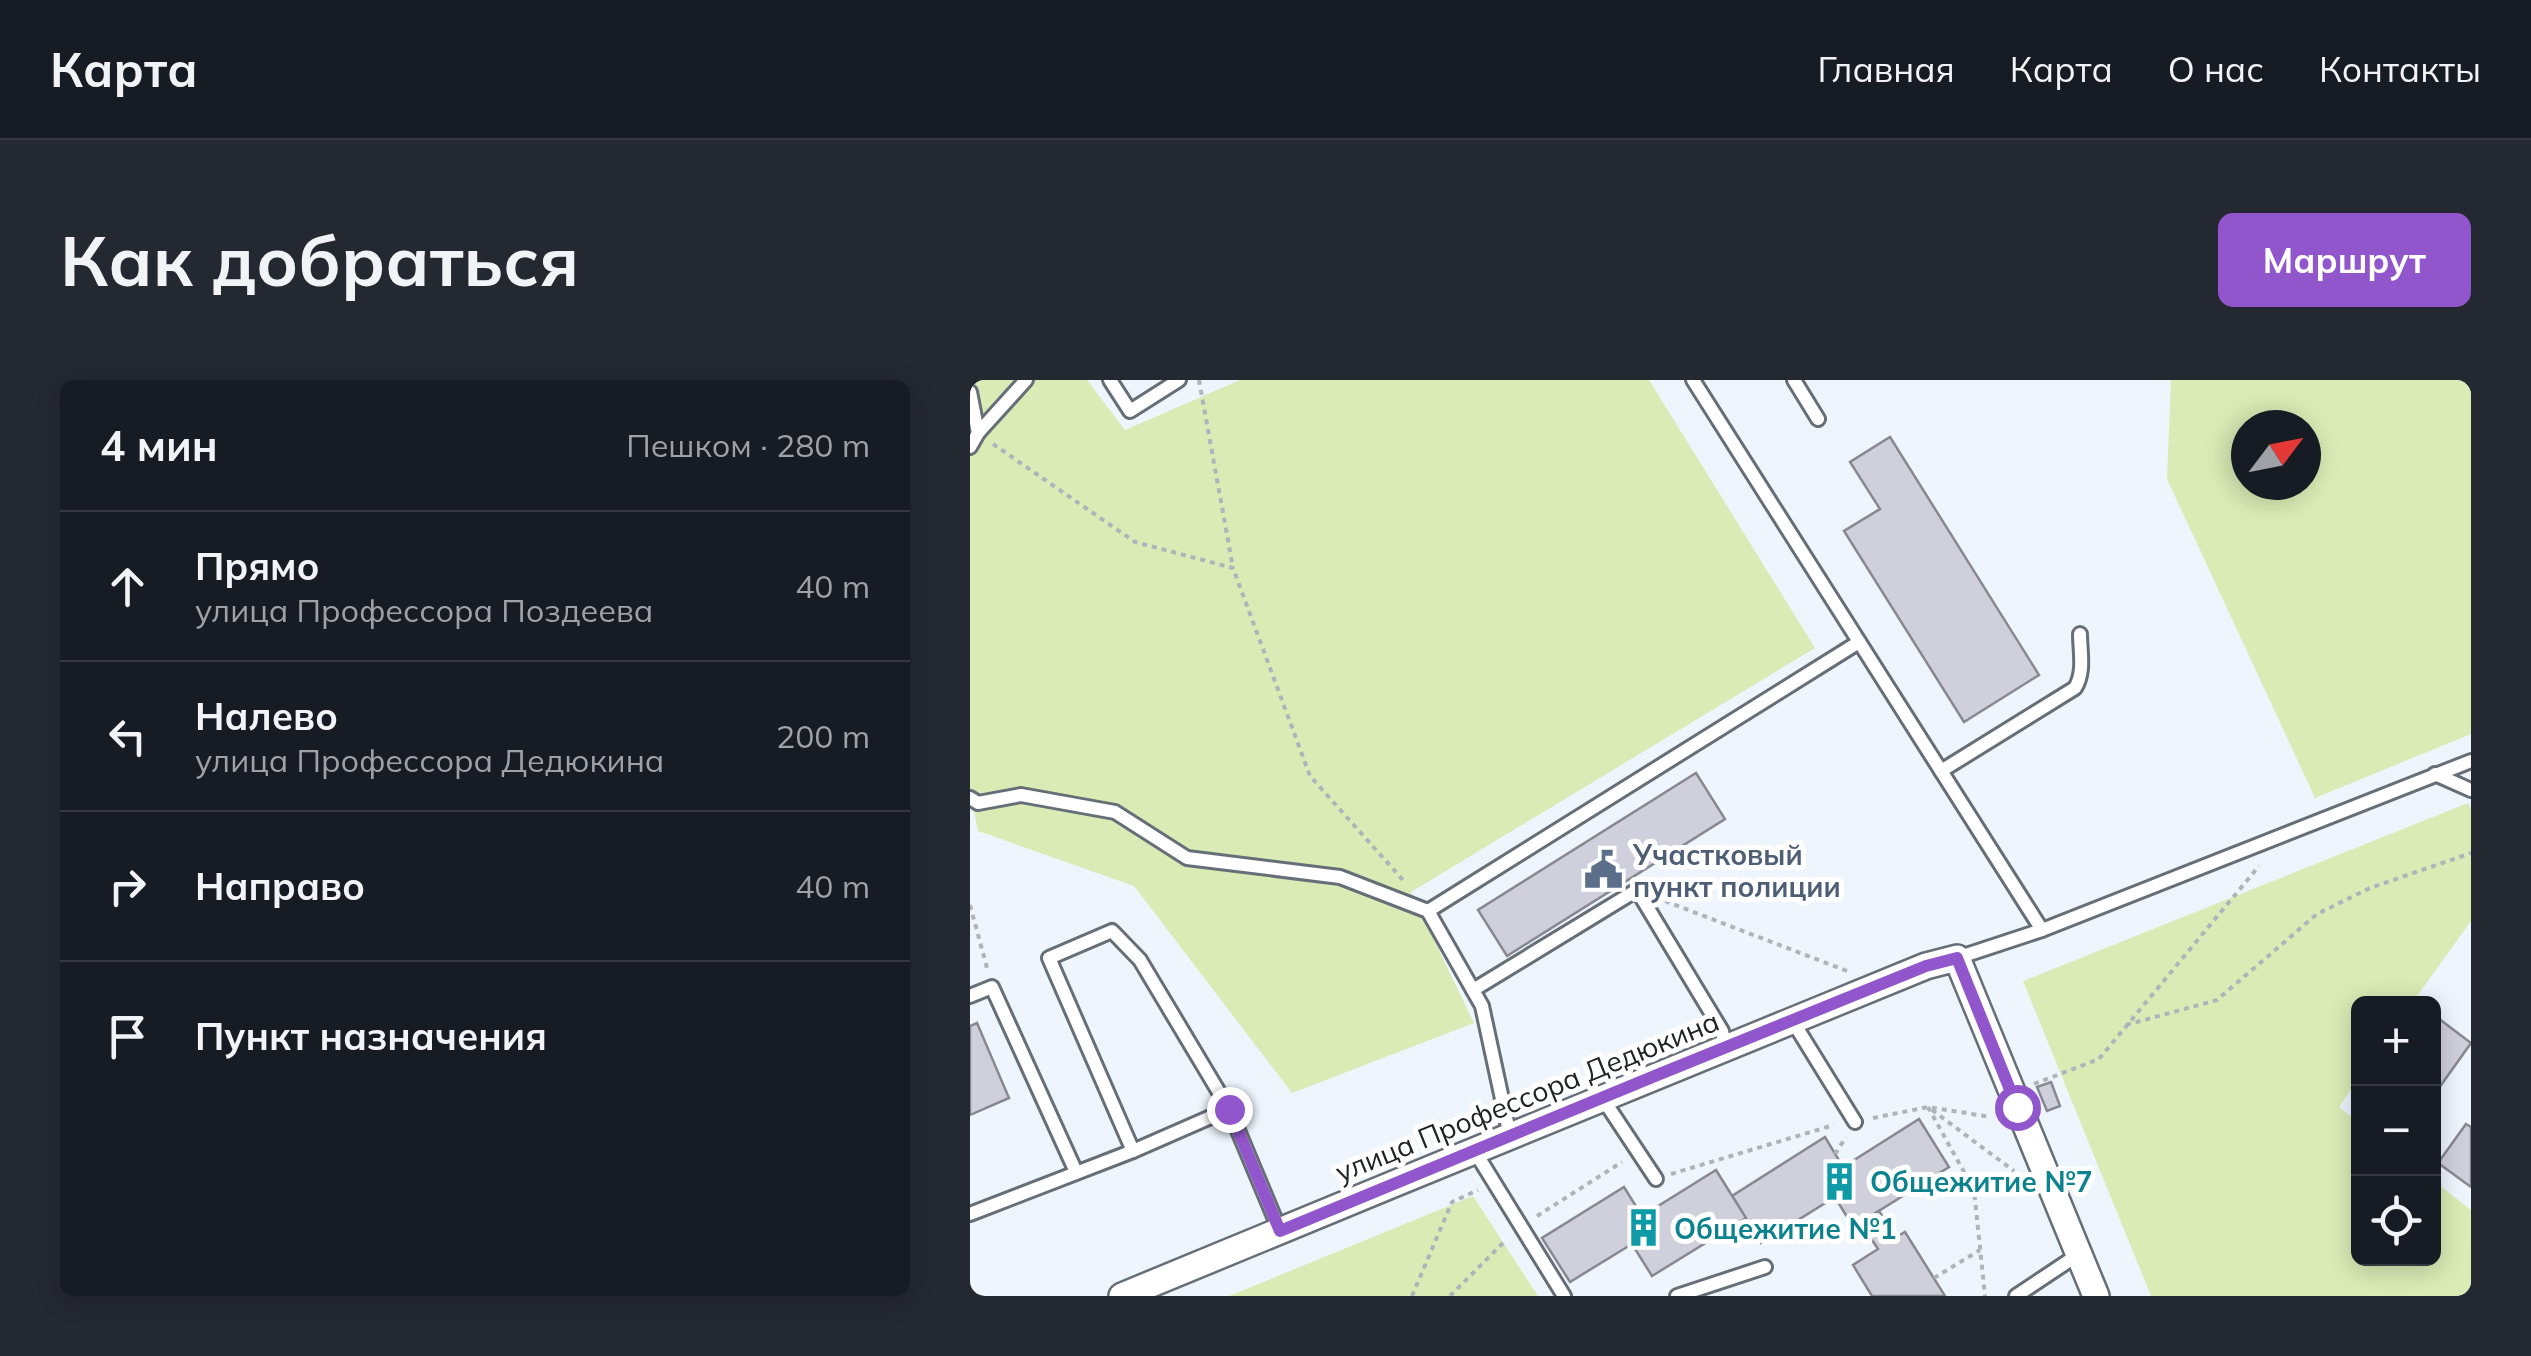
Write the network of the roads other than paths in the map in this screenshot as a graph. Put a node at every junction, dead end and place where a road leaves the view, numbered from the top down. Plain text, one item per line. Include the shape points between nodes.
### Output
1 (1026, 380) edge
2 (1110, 380) edge
3 (1179, 380) edge
4 (1693, 380) edge
5 (1794, 380) edge
6 (970, 392) edge
7 (1818, 419) dead end
8 (978, 433) junction
9 (970, 447) edge
10 (2080, 634) dead end
11 (1859, 642) junction
12 (2471, 761) edge
13 (1942, 771) junction
14 (2435, 774) junction
15 (2471, 790) edge
16 (970, 798) edge
17 (1428, 911) junction
18 (2042, 930) junction
19 (1957, 958) junction
20 (1473, 990) junction
21 (970, 996) edge
22 (1792, 1020) junction
23 (1725, 1046) junction
24 (1602, 1099) junction
25 (1229, 1109) junction
26 (1855, 1122) road end
27 (1510, 1136) junction
28 (1474, 1150) junction
29 (1134, 1151) junction
30 (1076, 1172) junction
31 (1656, 1179) road end
32 (970, 1214) edge
33 (1280, 1231) junction
34 (2079, 1254) junction
35 (1766, 1267) dead end
36 (1122, 1296) edge
37 (1564, 1296) edge
38 (1677, 1296) edge
39 (2017, 1296) edge
40 (2096, 1296) edge

1 - 8 lane
2 - 3 lane via 1130,411
4 - 11 lane
5 - 7 lane
6 - 8 lane
8 - 9 lane
10 - 13 lane via 2075,688
11 - 13 lane
11 - 17 lane
12 - 14 lane
13 - 18 lane
14 - 15 lane
14 - 18 lane
16 - 17 lane via 978,803 1022,795 1115,812 1187,858 1340,877
17 - 20 lane
18 - 19 lane
19 - 22 street, улица Профессора Дедюкина
19 - 34 street
20 - 23 lane via 1638,890
20 - 27 lane
21 - 30 lane via 992,987
22 - 23 street, улица Профессора Дедюкина
22 - 26 lane
23 - 24 street, улица Профессора Дедюкина
24 - 27 street, улица Профессора Дедюкина
24 - 31 lane
25 - 29 lane
25 - 29 lane via 1140,960 1112,931 1050,958
25 - 33 lane
27 - 28 street, улица Профессора Дедюкина
28 - 33 street, улица Профессора Дедюкина
28 - 37 lane
29 - 30 lane
30 - 32 lane
33 - 36 street, улица Профессора Дедюкина
34 - 39 lane
34 - 40 street
35 - 38 lane

